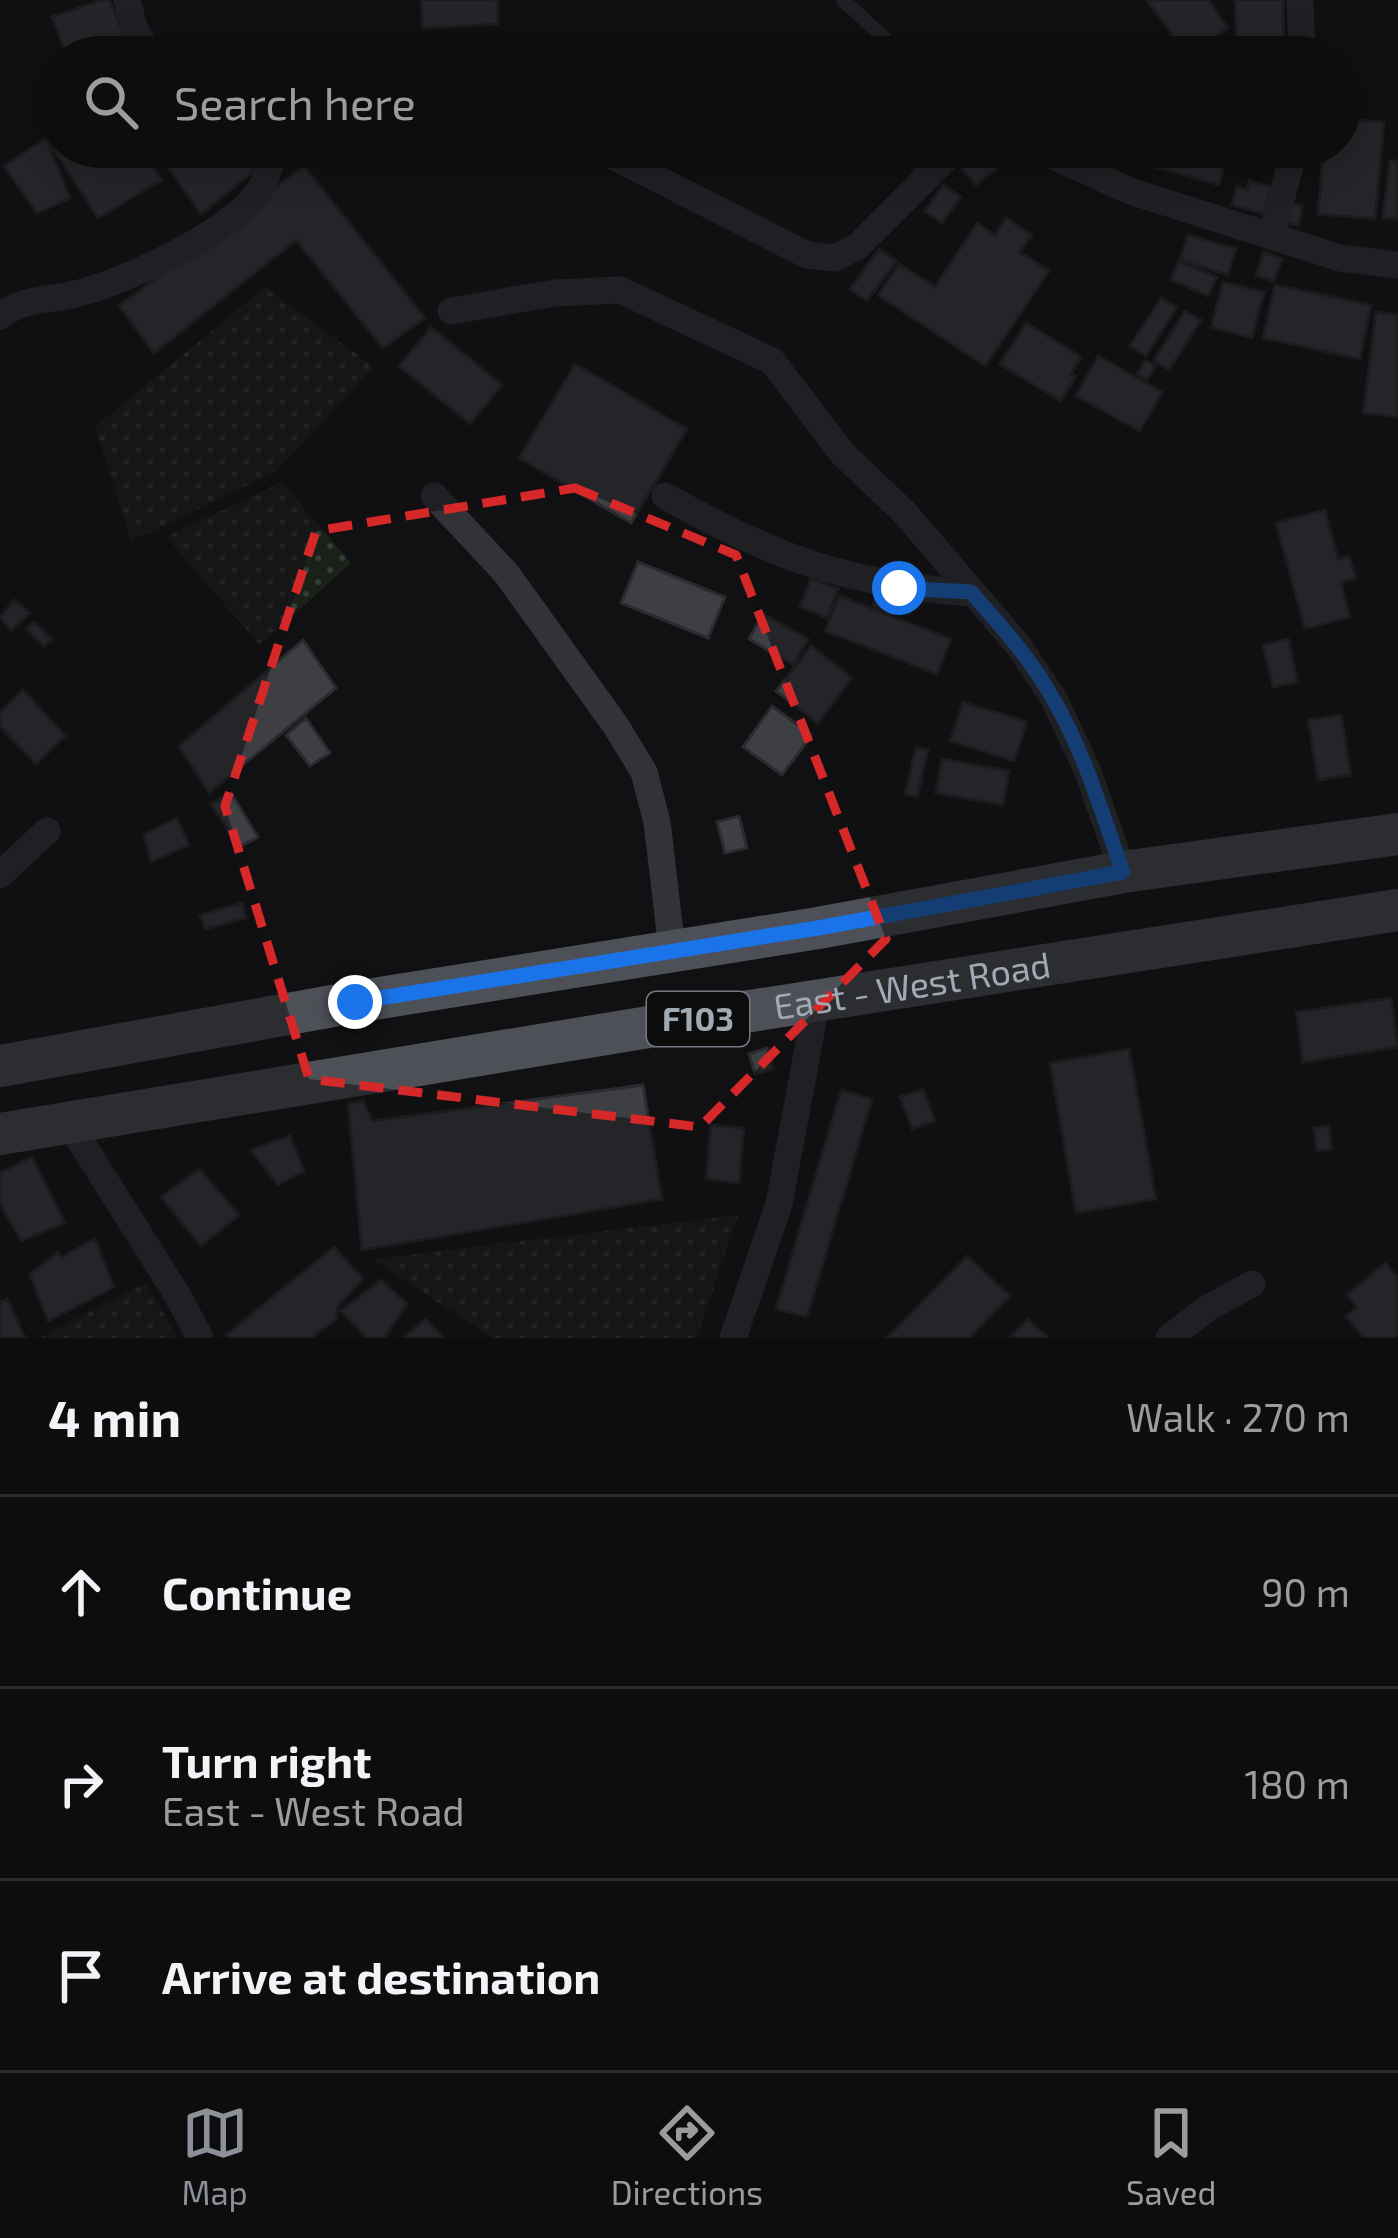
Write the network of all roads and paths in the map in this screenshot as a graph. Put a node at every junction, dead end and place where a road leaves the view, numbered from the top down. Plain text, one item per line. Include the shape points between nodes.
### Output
1 (127, 0) edge
2 (842, 0) edge
3 (1300, 0) edge
4 (139, 36) edge
5 (882, 36) edge
6 (1301, 36) edge
7 (268, 168) edge
8 (636, 168) edge
9 (936, 168) edge
10 (1079, 168) edge
11 (1289, 168) edge
12 (1272, 234) junction
13 (1398, 265) edge
14 (0, 279) edge
15 (10, 309) edge
16 (451, 311) dead end
17 (434, 496) dead end
18 (664, 496) dead end
19 (971, 592) junction
20 (47, 831) dead end
21 (1398, 834) edge
22 (1123, 872) junction
23 (0, 875) edge
24 (1398, 910) edge
25 (672, 949) junction
26 (817, 1000) junction
27 (2, 1064) edge
28 (69, 1123) junction
29 (0, 1134) edge
30 (1252, 1284) dead end
31 (200, 1338) edge
32 (733, 1338) edge
33 (1169, 1338) edge

1 - 4 street
2 - 5 lane
3 - 6 street
7 - 15 street via 245,207 154,267
8 - 9 street via 806,255 835,258 858,246
10 - 12 street
11 - 12 street
12 - 13 street via 1340,258
14 - 15 street
16 - 19 street via 620,290 772,361 843,454
17 - 25 street via 506,573 644,772
18 - 19 street via 808,566 899,588
19 - 22 street via 1054,699
20 - 23 street
21 - 22 main road, East - West Road / F103
22 - 25 main road, East - West Road / F103
24 - 26 main road, East - West Road / F103
25 - 27 main road, East - West Road / F103
26 - 28 main road, East - West Road / F103
26 - 32 street via 778,1204
28 - 29 main road, East - West Road / F103
28 - 31 street
30 - 33 street

